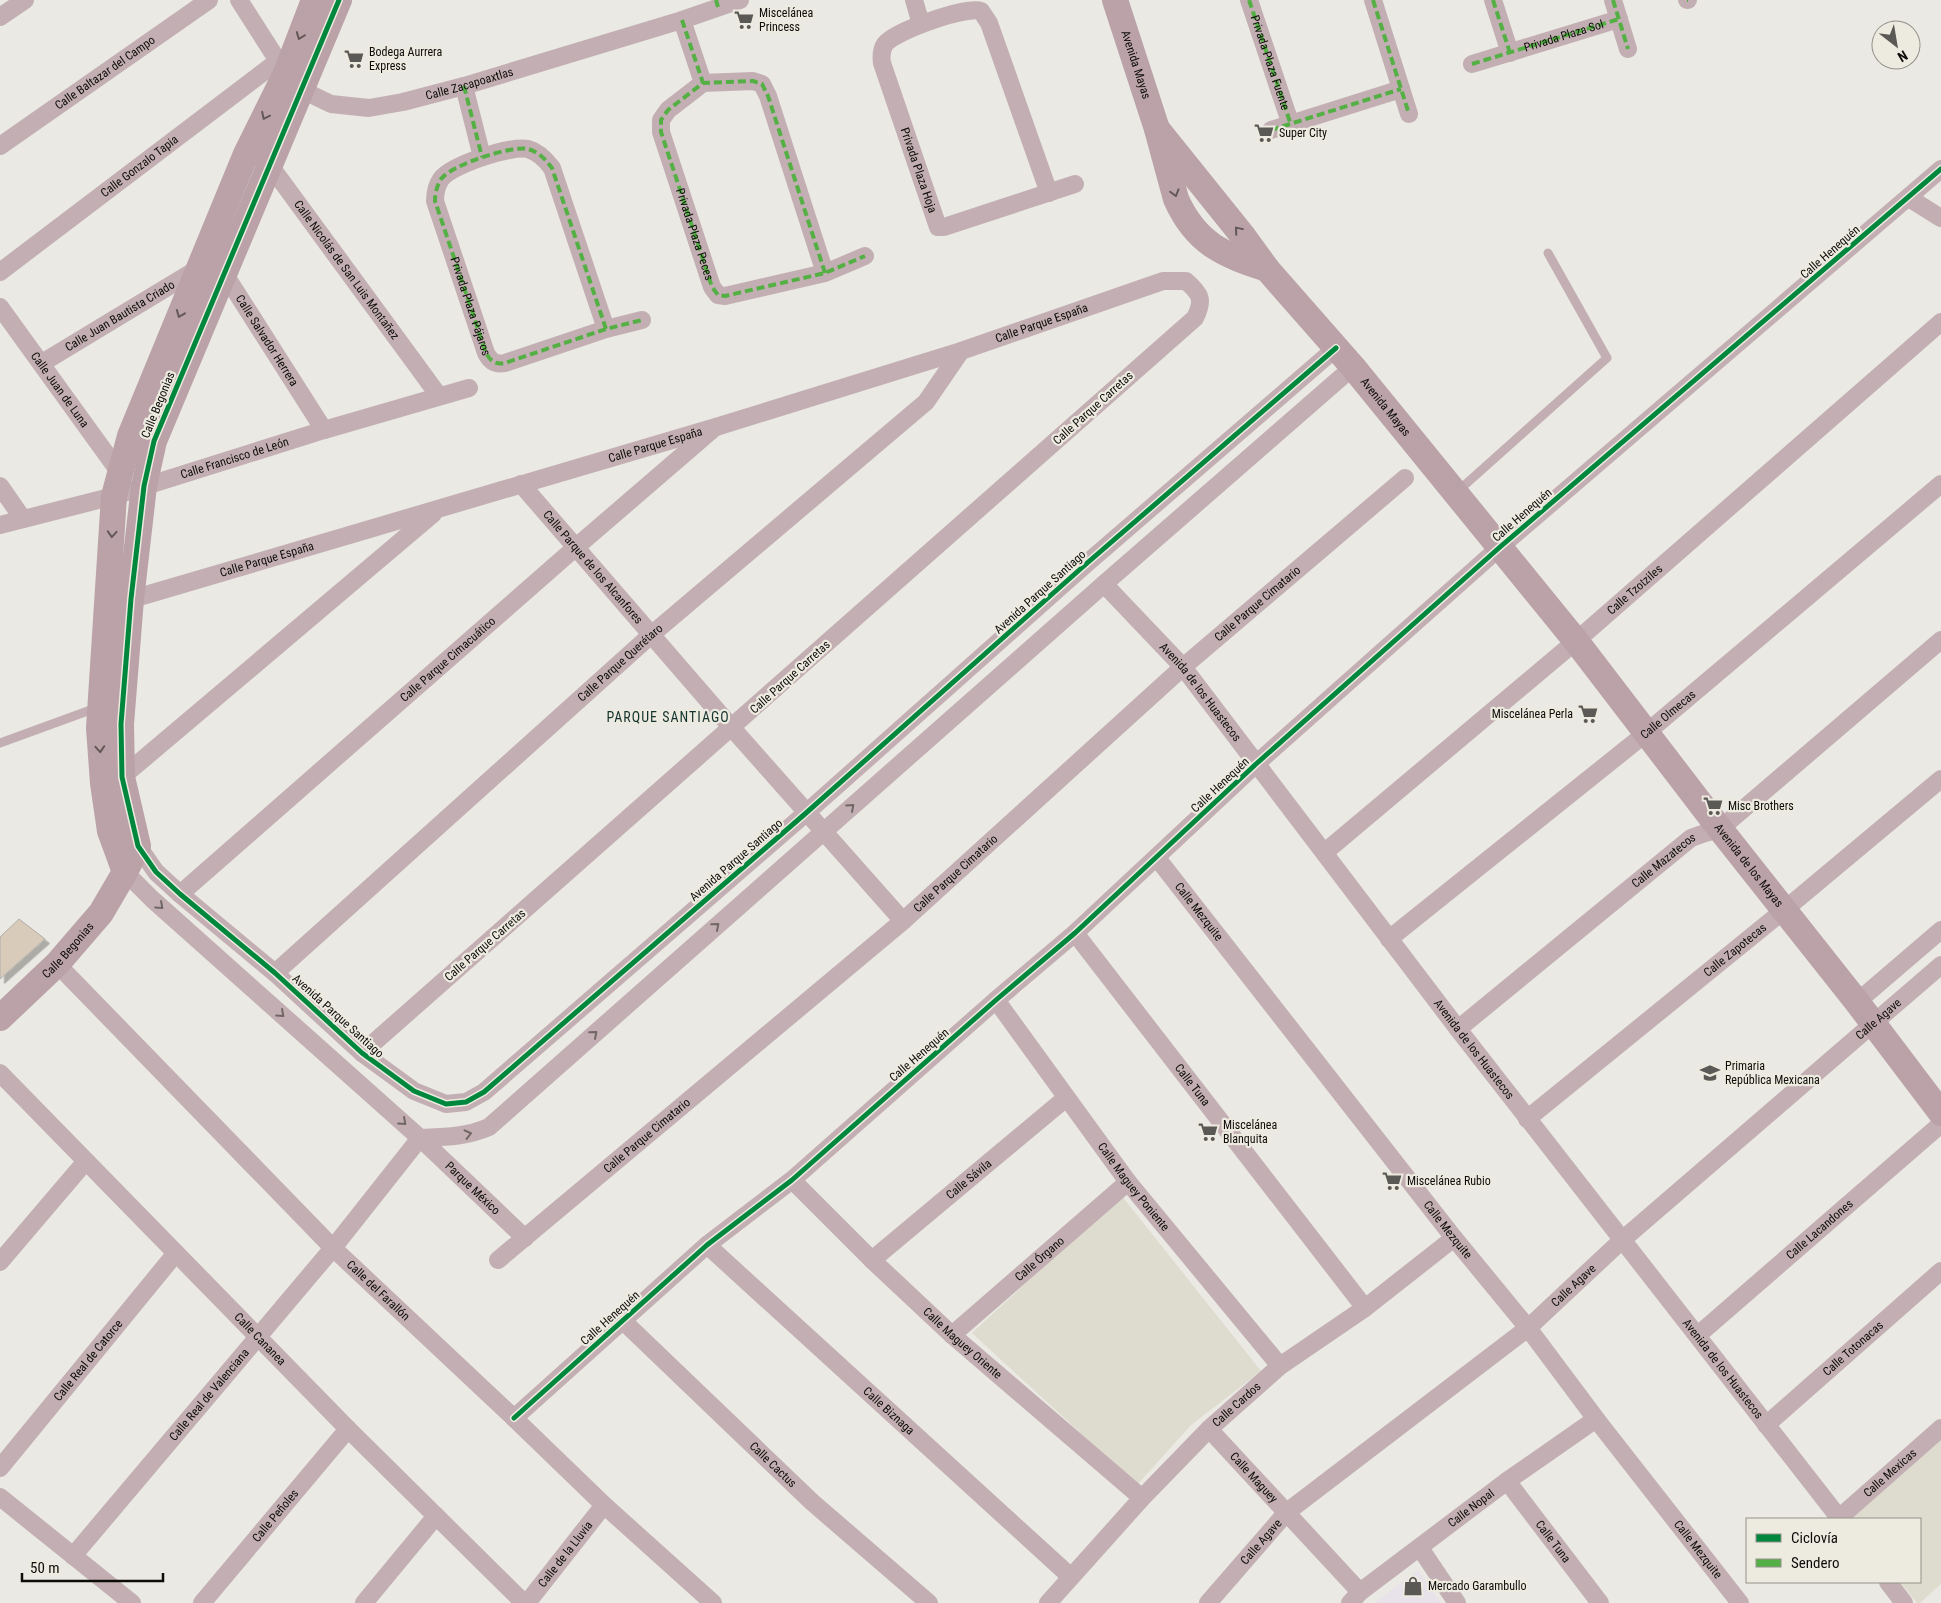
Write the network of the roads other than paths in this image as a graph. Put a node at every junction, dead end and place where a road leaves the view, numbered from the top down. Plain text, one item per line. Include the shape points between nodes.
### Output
1 (25, 0) edge
2 (209, 0) edge
3 (239, 0) edge
4 (314, 0) edge
5 (338, 0) edge
6 (740, 0) edge
7 (914, 0) edge
8 (1115, 0) edge
9 (1249, 0) edge
10 (1372, 0) edge
11 (1493, 0) edge
12 (1613, 0) edge
13 (717, 4) edge
14 (0, 17) edge
15 (1619, 19) junction
16 (682, 20) junction
17 (921, 24) junction
18 (1628, 49) dead end
19 (1510, 53) junction
20 (1472, 64) dead end
21 (288, 74) junction
22 (703, 83) junction
23 (464, 86) junction
24 (1401, 89) junction
25 (1409, 114) dead end
26 (1291, 125) junction
27 (1271, 130) dead end
28 (0, 146) edge
29 (482, 157) junction
30 (257, 159) junction
31 (1941, 169) edge
32 (1075, 184) dead end
33 (1049, 193) junction
34 (1909, 198) junction
35 (1941, 218) edge
36 (1548, 253) dead end
37 (865, 256) dead end
38 (199, 268) junction
39 (0, 272) edge
40 (224, 272) junction
41 (825, 273) junction
42 (1198, 292) joint
43 (0, 306) edge
44 (642, 320) dead end
45 (1941, 322) edge
46 (606, 329) junction
47 (961, 351) junction
48 (1345, 358) junction
49 (42, 364) junction
50 (469, 388) dead end
51 (439, 396) junction
52 (716, 427) junction
53 (324, 430) junction
54 (1406, 478) dead end
55 (117, 484) junction
56 (520, 484) junction
57 (1941, 484) edge
58 (0, 486) edge
59 (144, 486) junction
60 (1456, 492) junction
61 (438, 510) junction
62 (23, 519) junction
63 (0, 526) edge
64 (1500, 547) junction
65 (574, 548) junction
66 (1104, 584) junction
67 (119, 602) junction
68 (651, 635) junction
69 (1941, 640) edge
70 (1576, 641) junction
71 (1183, 666) junction
72 (100, 707) junction
73 (732, 728) junction
74 (1646, 734) junction
75 (0, 743) edge
76 (1256, 764) junction
77 (122, 777) junction
78 (1941, 780) edge
79 (806, 813) junction
80 (1720, 830) junction
81 (823, 832) junction
82 (138, 846) junction
83 (1324, 852) junction
84 (1157, 858) junction
85 (125, 872) junction
86 (180, 894) junction
87 (1783, 911) junction
88 (903, 921) junction
89 (1941, 930) edge
90 (1076, 934) junction
91 (1389, 939) junction
92 (57, 964) junction
93 (1941, 965) edge
94 (275, 973) junction
95 (996, 1000) junction
96 (1857, 1002) junction
97 (0, 1018) edge
98 (1872, 1024) junction
99 (1458, 1029) junction
100 (362, 1053) junction
101 (0, 1073) edge
102 (1066, 1098) junction
103 (1941, 1113) edge
104 (1527, 1119) junction
105 (1941, 1124) edge
106 (420, 1138) junction
107 (86, 1161) junction
108 (792, 1180) junction
109 (1128, 1182) junction
110 (525, 1238) junction
111 (1454, 1238) junction
112 (1621, 1241) junction
113 (707, 1245) junction
114 (333, 1248) junction
115 (176, 1253) junction
116 (498, 1260) dead end
117 (872, 1260) junction
118 (0, 1262) edge
119 (1941, 1271) edge
120 (1365, 1308) junction
121 (622, 1320) junction
122 (1528, 1328) junction
123 (952, 1335) junction
124 (1698, 1335) junction
125 (258, 1338) junction
126 (1280, 1366) junction
127 (514, 1418) junction
128 (1596, 1419) junction
129 (1766, 1425) junction
130 (1941, 1428) edge
131 (348, 1429) junction
132 (1209, 1429) junction
133 (0, 1468) edge
134 (1508, 1481) junction
135 (0, 1497) edge
136 (1142, 1498) junction
137 (604, 1505) junction
138 (1287, 1512) junction
139 (436, 1516) junction
140 (1838, 1518) edge
141 (1840, 1518) edge
142 (1420, 1548) junction
143 (73, 1556) junction
144 (1070, 1577) junction
145 (1889, 1583) edge
146 (1355, 1598) edge
147 (132, 1603) edge
148 (202, 1603) edge
149 (364, 1603) edge
150 (526, 1603) edge
151 (713, 1603) edge
152 (929, 1603) edge
153 (1048, 1603) edge
154 (1208, 1603) edge
155 (1457, 1603) edge
156 (1600, 1603) edge
157 (1740, 1603) edge
158 (1904, 1603) edge

1 - 14 street
2 - 28 street, Calle Baltazar del Campo
3 - 21 street
4 -> 21 street, Calle Begonias
5 - 21 street, Calle Begonias
6 - 13 street, Calle Zacapoaxtlas
7 - 17 street
8 - 48 street, Avenida Mayas via 1157,129 1267,269
9 - 26 street, Privada Plaza Fuente
10 - 24 street
11 - 19 street, Privada Plaza Sol
12 - 15 street, Privada Plaza Sol
13 - 16 street, Calle Zacapoaxtlas
15 - 18 street, Privada Plaza Sol
15 - 19 street, Privada Plaza Sol
16 - 22 street
16 - 23 street, Calle Zacapoaxtlas
17 - 33 street, Privada Plaza Hoja via 970,9 981,11 986,16
17 - 33 street, Privada Plaza Hoja via 890,39 881,57 938,227
19 - 20 street, Privada Plaza Sol
21 - 23 street, Calle Zacapoaxtlas via 330,104 369,108
21 - 30 street, Calle Begonias
21 - 39 street, Calle Gonzalo Tapia
22 - 41 street via 753,81 762,84
22 - 41 street, Privada Plaza Peces via 668,110 661,120 661,132 714,292 725,296
23 - 29 street
24 - 25 street
24 - 26 street, Privada Plaza Fuente
26 - 27 street, Privada Plaza Fuente
29 - 46 street, Privada Plaza Pájaros via 527,149 547,161
29 - 46 street, Privada Plaza Pájaros via 441,179 435,201 489,358 498,364 504,363
30 - 38 street, Calle Begonias
30 - 40 street, Calle Begonias
30 - 51 street, Calle Nicolás de San Luis Montañez
31 - 34 street, Calle Henequén
32 - 33 street, Privada Plaza Hoja
34 - 35 street
34 - 64 street, Calle Henequén
36 - 60 lane via 1606,358
37 - 41 street, Privada Plaza Peces
38 - 40 street
38 - 49 street, Calle Juan Bautista Criado
38 -> 55 street, Calle Begonias via 130,436
40 - 53 street, Calle Salvador Herrera
40 - 59 street, Calle Begonias via 154,442
42 - 47 street, Calle Parque España via 1186,281 1163,281
42 - 73 street, Calle Parque Carretas via 1201,306 1195,318
43 - 49 street, Calle Juan de Luna
44 - 46 street, Privada Plaza Pájaros
45 - 70 street, Calle Tzotziles
47 - 52 street, Calle Parque España
47 - 68 street, Calle Parque Querétaro via 926,402
48 - 60 street, Avenida Mayas
48 - 66 street
48 - 79 street, Avenida Parque Santiago via 1093,558
49 - 55 street, Calle Juan de Luna
50 - 51 street, Calle Francisco de León
51 - 53 street, Calle Francisco de León
52 - 56 street, Calle Parque España
52 - 65 street, Calle Parque Cimacuático
53 - 59 street, Calle Francisco de León
54 - 71 street, Calle Parque Cimatario
55 - 59 street, Calle Francisco de León
55 - 62 street, Calle Francisco de León
55 -> 67 street, Calle Begonias
56 - 61 street, Calle Parque España
56 - 65 street, Calle Parque de los Alcanfores
57 - 74 street, Calle Olmecas
58 - 62 street
59 - 67 street, Calle Begonias
60 - 64 street, Avenida Mayas
61 - 67 street, Calle Parque España
61 - 77 street
62 - 63 street, Calle Francisco de León
64 - 70 street, Avenida de los Mayas
64 - 76 street, Calle Henequén
65 - 68 street, Calle Parque de los Alcanfores
65 - 86 street, Calle Parque Cimacuático
66 - 71 street, Avenida de los Huastecos
81 -> 66 street
67 - 72 street, Calle Begonias
67 - 77 street, Calle Begonias
68 - 73 street, Calle Parque de los Alcanfores
68 - 94 street, Calle Parque Querétaro
69 - 80 street, Calle Mazatecos
70 - 74 street, Avenida de los Mayas
70 - 83 street, Calle Tzotziles
71 - 76 street, Avenida de los Huastecos
71 - 88 street, Calle Parque Cimatario
72 - 75 lane
72 -> 85 street, Calle Begonias via 103,783 110,831
73 - 79 street, Calle Parque de los Alcanfores
73 - 100 street, Calle Parque Carretas
74 - 80 street, Avenida de los Mayas
74 - 91 street, Calle Olmecas
76 - 83 street, Avenida de los Huastecos
76 - 84 street, Calle Henequén
77 - 82 street, Calle Begonias
78 - 87 street, Calle Zapotecas
79 - 81 street, Calle Parque de los Alcanfores
79 - 100 street, Avenida Parque Santiago via 484,1092 466,1102 446,1104 414,1092
80 - 87 street, Avenida de los Mayas
80 - 99 street, Calle Mazatecos via 1691,838
81 - 88 street, Calle Parque de los Alcanfores
106 -> 81 street via 473,1134 489,1127
82 - 85 street, Calle Begonias
82 - 86 street, Avenida Parque Santiago via 156,872
83 - 91 street, Avenida de los Huastecos
84 - 90 street, Calle Henequén
84 - 111 street, Calle Mezquite
85 - 92 street, Calle Begonias via 101,913
85 -> 106 street
86 - 94 street, Avenida Parque Santiago
87 - 96 street, Avenida de los Mayas
87 - 104 street, Calle Zapotecas
88 - 110 street, Calle Parque Cimatario
89 - 96 street
90 - 95 street, Calle Henequén
90 - 120 street, Calle Tuna
91 - 99 street, Avenida de los Huastecos
92 - 97 street, Calle Begonias
92 - 114 street, Calle del Farallón
93 - 98 street, Calle Agave
94 - 100 street, Avenida Parque Santiago
95 - 102 street, Calle Maguey Poniente
95 - 108 street, Calle Henequén
96 - 98 street, Avenida de los Mayas
98 - 103 street, Avenida de los Mayas
98 - 112 street, Calle Agave
99 - 104 street, Avenida de los Huastecos
101 - 107 street, Calle Cananea
102 - 109 street, Calle Maguey Poniente
102 - 117 street, Calle Sávila
104 - 112 street, Avenida de los Huastecos
105 - 124 street, Calle Lacandones
106 - 110 street, Parque México
106 - 114 street, Calle Real de Valenciana
107 - 115 street, Calle Cananea
107 - 118 street
108 - 113 street, Calle Henequén
108 - 117 street, Calle Maguey Oriente
109 - 123 street, Calle Órgano
109 - 126 street, Calle Maguey Poniente
110 - 116 street, Calle Parque Cimatario
111 - 120 street, Calle Cardos
111 - 122 street, Calle Mezquite
112 - 122 street, Calle Agave
112 - 124 street, Avenida de los Huastecos
113 - 121 street, Calle Henequén
113 - 144 street, Calle Biznaga
114 - 125 street, Calle Real de Valenciana
114 - 127 street, Calle del Farallón
115 - 125 street, Calle Cananea
115 - 133 street, Calle Real de Catorce
117 - 123 street, Calle Maguey Oriente
119 - 129 street, Calle Totonacas
120 - 126 street, Calle Cardos
121 - 127 street, Calle Henequén
121 - 152 street, Calle Cactus via 812,1502
122 - 128 street, Calle Mezquite
122 - 138 street, Calle Agave
123 - 136 street, Calle Maguey Oriente
124 - 129 street, Avenida de los Huastecos
125 - 131 street, Calle Cananea
125 - 143 street, Calle Real de Valenciana
126 - 132 street, Calle Cardos
127 - 137 street, Calle del Farallón
128 - 134 street, Calle Nopal
128 - 157 street, Calle Mezquite
129 - 140 street, Avenida de los Huastecos
130 - 141 street, Calle Mexicas
131 - 139 street, Calle Cananea
131 - 148 street, Calle Peñoles
132 - 136 street, Calle Cardos
132 - 138 street, Calle Maguey
134 - 142 street, Calle Nopal
134 - 156 street, Calle Tuna
135 - 143 street
136 - 144 street, Calle Cardos
137 - 150 street, Calle de la Lluvia
137 - 151 street, Calle del Farallón
138 - 146 street, Calle Maguey
138 - 154 street, Calle Agave
139 - 149 street
139 - 150 street, Calle Cananea
142 - 146 street, Calle Nopal
142 - 155 street
143 - 147 street
144 - 153 street, Calle Cardos
145 - 158 street

